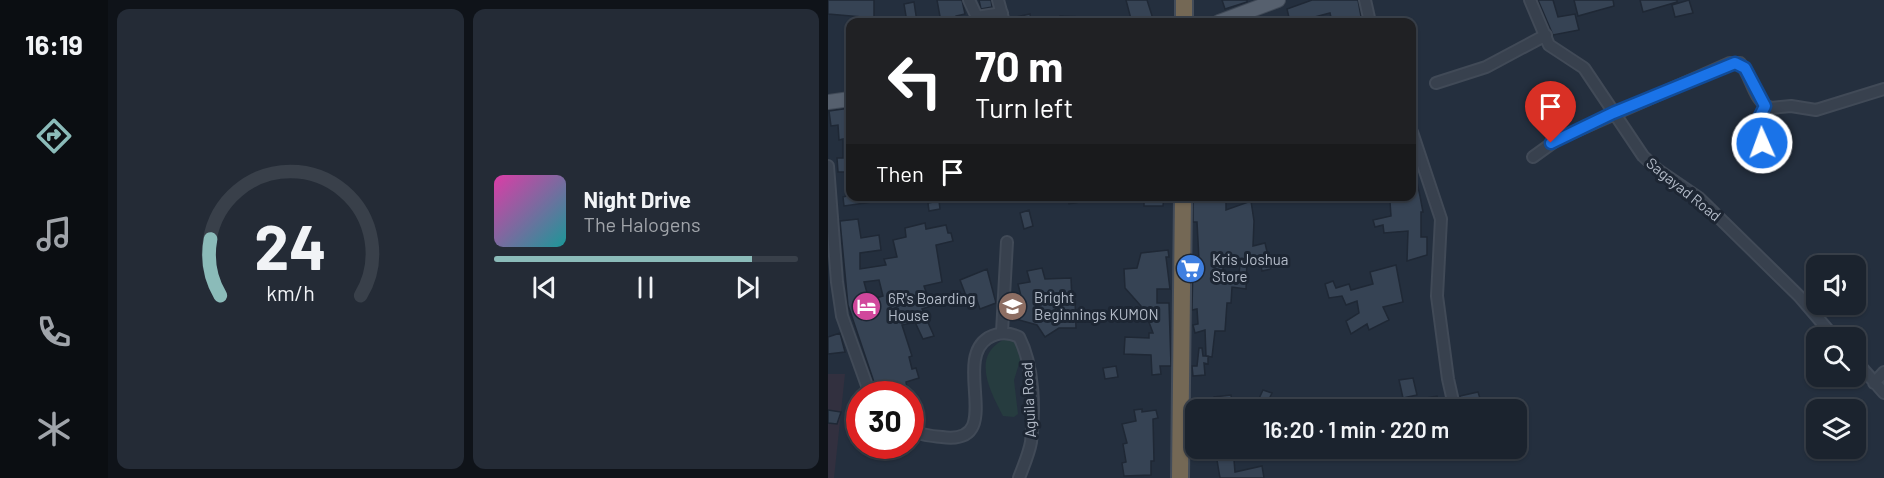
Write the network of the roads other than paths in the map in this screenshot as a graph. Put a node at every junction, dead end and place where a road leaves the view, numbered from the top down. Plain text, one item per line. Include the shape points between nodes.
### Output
1 (969, 0) edge
2 (998, 0) edge
3 (1184, 0) edge
4 (1278, 0) edge
5 (1365, 0) edge
6 (1530, 0) edge
7 (1003, 18) edge
8 (1184, 18) edge
9 (1230, 18) edge
10 (1369, 18) edge
11 (1546, 35) junction
12 (1436, 83) dead end
13 (1884, 89) edge
14 (846, 100) edge
15 (828, 102) edge
16 (1765, 106) junction
17 (1613, 113) junction
18 (1762, 143) dead end
19 (1416, 144) edge
20 (1533, 156) dead end
21 (828, 166) edge
22 (1183, 201) edge
23 (1007, 242) dead end
24 (832, 282) edge
25 (1825, 327) edge
26 (1002, 333) junction
27 (1884, 372) edge
28 (1866, 373) edge
29 (865, 381) edge
30 (1874, 383) junction
31 (1884, 393) edge
32 (1453, 399) edge
33 (924, 435) edge
34 (1019, 478) edge
35 (1180, 478) edge

1 - 7 street via 977,17
2 - 7 street
3 - 8 highway
4 - 9 main road
5 - 10 street
6 - 11 street, Sagayad Road
11 - 12 street via 1486,67
11 - 17 street, Sagayad Road via 1552,49 1584,68
13 - 16 street via 1816,110
14 - 15 main road
16 - 17 street via 1745,68 1735,63
16 - 18 street via 1760,116
17 - 20 street via 1558,139
17 - 25 street, Sagayad Road via 1643,156 1699,198
19 - 32 street via 1441,219 1437,296
21 - 24 street
22 - 35 highway
23 - 26 street
24 - 29 street
26 - 33 street via 977,347 974,383 978,406 971,429 959,437
26 - 34 street, Aguila Road via 1019,337 1028,368 1032,424
27 - 30 street
28 - 30 street
30 - 31 street

